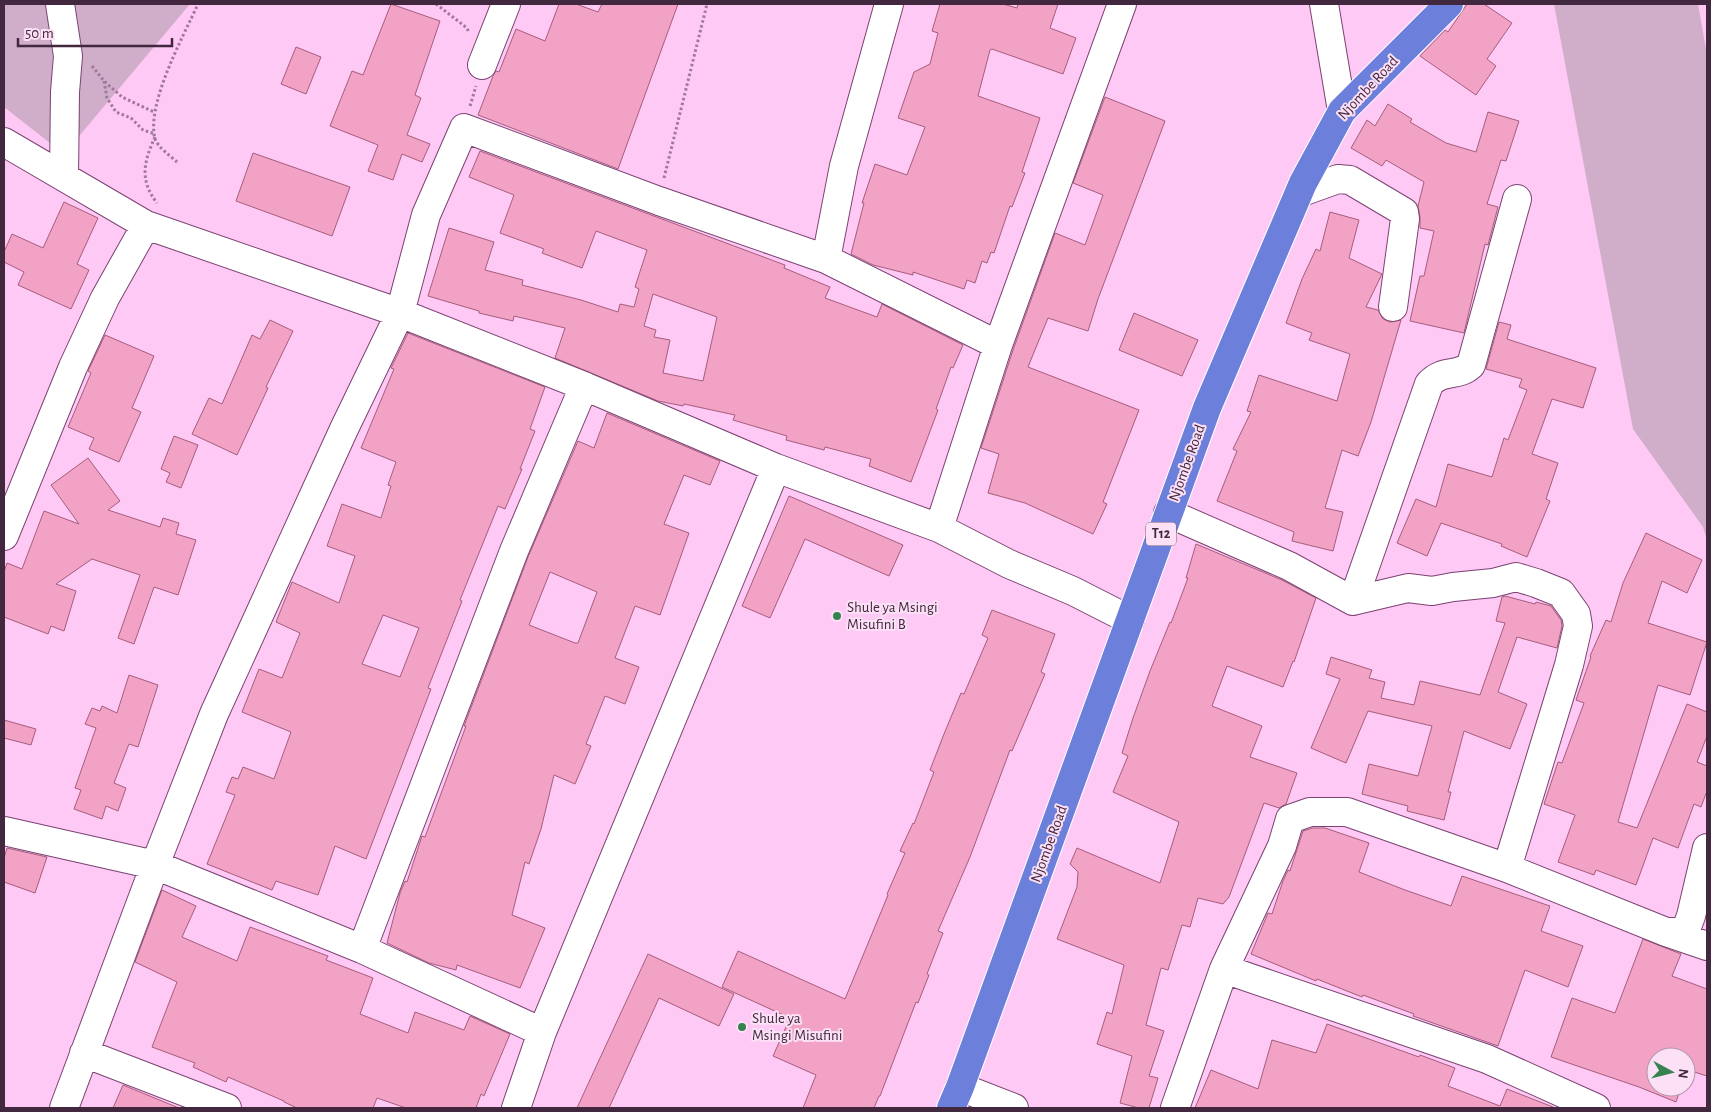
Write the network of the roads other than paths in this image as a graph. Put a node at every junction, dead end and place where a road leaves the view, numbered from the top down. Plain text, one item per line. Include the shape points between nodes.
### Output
1 (60, 4) edge
2 (506, 4) edge
3 (889, 4) edge
4 (1122, 4) edge
5 (1324, 4) edge
6 (1449, 4) edge
7 (482, 65) dead end
8 (1342, 111) junction
9 (4, 142) edge
10 (64, 176) junction
11 (1298, 193) junction
12 (1517, 199) dead end
13 (152, 215) junction
14 (826, 259) junction
15 (1392, 307) dead end
16 (400, 314) junction
17 (998, 345) junction
18 (584, 386) junction
19 (776, 468) junction
20 (1168, 513) junction
21 (939, 528) junction
22 (4, 536) edge
23 (1354, 601) junction
24 (1130, 620) junction
25 (4, 831) edge
26 (1707, 848) edge
27 (154, 865) junction
28 (1507, 868) junction
29 (1666, 932) junction
30 (1707, 946) edge
31 (362, 949) junction
32 (1224, 969) junction
33 (542, 1032) junction
34 (84, 1053) junction
35 (956, 1098) edge
36 (64, 1108) edge
37 (227, 1108) edge
38 (516, 1108) edge
39 (1014, 1108) edge
40 (1175, 1108) edge
41 (1596, 1108) edge

1 - 10 street via 68,56
2 - 7 street
3 - 14 street via 844,166
4 - 17 street
5 - 8 street
6 - 8 highway, Njombe Road / T12
8 - 11 highway, Njombe Road / T12
9 - 10 street
10 - 13 street
11 - 15 street via 1344,178 1404,212
11 - 20 highway, Njombe Road / T12 via 1207,408
12 - 23 street via 1471,365 1462,371 1441,374 1429,384
13 - 16 street
13 - 22 street via 100,306
14 - 16 street via 658,201 464,128 426,215
14 - 17 street
16 - 18 street
16 - 27 street via 214,714
17 - 21 street
18 - 19 street
18 - 31 street via 514,551
19 - 21 street
19 - 33 street
20 - 23 street via 1289,566
20 - 24 highway, Njombe Road / T12
21 - 24 street
23 - 28 street via 1408,588 1432,591 1516,577 1562,593 1576,614 1578,626 1569,666
24 - 35 highway, Njombe Road / T12
25 - 27 street
26 - 29 street via 1685,932
27 - 31 street
27 - 34 street
28 - 29 street
28 - 32 street via 1347,812 1310,812 1290,819 1282,846
29 - 30 street
31 - 33 street
32 - 40 street
32 - 41 street via 1487,1059
33 - 38 street
34 - 36 street
34 - 37 street
35 - 39 street

